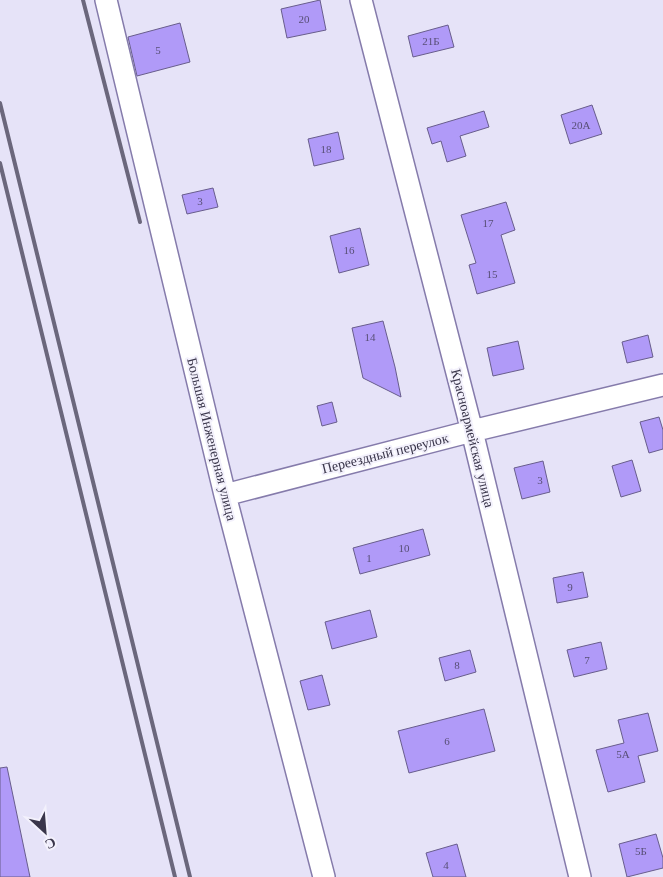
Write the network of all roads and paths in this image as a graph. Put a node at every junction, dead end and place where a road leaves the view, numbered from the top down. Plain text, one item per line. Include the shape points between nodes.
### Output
1 (106, 0) edge
2 (361, 0) edge
3 (663, 385) edge
4 (472, 431) junction
5 (225, 495) junction
6 (324, 877) edge
7 (580, 877) edge

1 - 5 street, Большая Инженерная улица
2 - 4 street, Красноармейская улица
3 - 4 street, Переездный переулок
4 - 5 street, Переездный переулок
4 - 7 street, Красноармейская улица
5 - 6 street, Большая Инженерная улица

